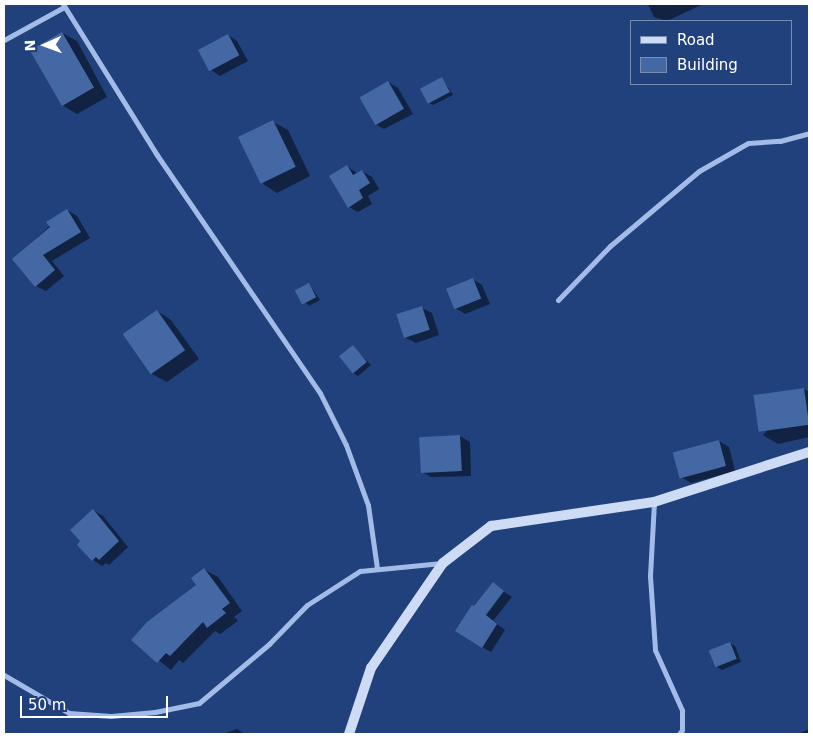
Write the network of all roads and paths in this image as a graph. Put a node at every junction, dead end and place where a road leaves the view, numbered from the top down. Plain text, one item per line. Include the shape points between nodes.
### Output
1 (64, 5) edge
2 (4, 40) edge
3 (809, 133) edge
4 (558, 300) dead end
5 (809, 452) edge
6 (654, 502) junction
7 (443, 563) junction
8 (377, 568) junction
9 (4, 676) edge
10 (349, 734) edge
11 (679, 734) edge

1 - 2 street
1 - 8 street via 157,155 320,393 346,445 368,505
3 - 4 street via 748,143 699,170 610,246
5 - 6 main road
6 - 7 main road via 491,526
6 - 11 street via 650,576 654,650 682,710
7 - 8 street
7 - 10 main road via 371,668
8 - 9 street via 360,571 307,605 269,644 199,703 111,716 69,712

